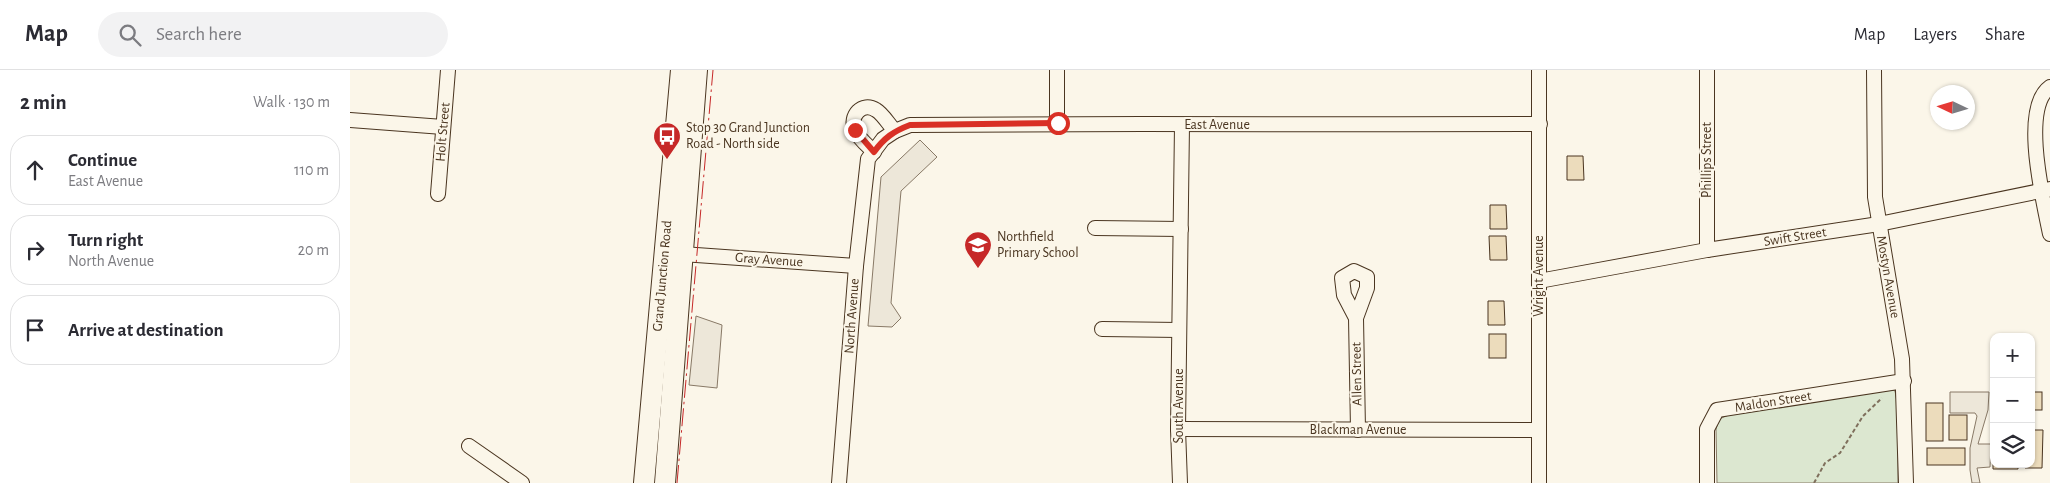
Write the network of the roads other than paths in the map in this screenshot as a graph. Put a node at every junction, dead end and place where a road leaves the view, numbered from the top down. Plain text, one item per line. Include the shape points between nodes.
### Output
1 (448, 70) edge
2 (681, 70) edge
3 (697, 70) edge
4 (1057, 70) edge
5 (1539, 70) edge
6 (1707, 70) edge
7 (1874, 70) edge
8 (2050, 87) edge
9 (350, 120) edge
10 (1058, 123) junction
11 (1540, 124) junction
12 (443, 126) junction
13 (1182, 126) junction
14 (895, 131) junction
15 (883, 140) joint
16 (874, 152) junction
17 (2046, 190) edge
18 (438, 194) dead end
19 (1879, 224) junction
20 (1095, 228) dead end
21 (1181, 229) junction
22 (2050, 234) edge
23 (1707, 250) junction
24 (674, 253) junction
25 (856, 266) junction
26 (1539, 281) junction
27 (1356, 318) dead end
28 (1102, 329) dead end
29 (1179, 330) junction
30 (1904, 381) junction
31 (1178, 429) junction
32 (1358, 430) junction
33 (1539, 430) junction
34 (469, 446) dead end
35 (522, 483) edge
36 (644, 483) edge
37 (665, 483) edge
38 (839, 483) edge
39 (1180, 483) edge
40 (1539, 483) edge
41 (1707, 483) edge
42 (1906, 483) edge

1 - 12 street, Holt Street
2 - 24 highway, Grand Junction Road
3 - 24 highway, Grand Junction Road
4 - 10 street
5 - 11 street, Wright Avenue
6 - 23 street, Phillips Street
7 - 19 street, Mostyn Avenue via 1875,197
8 - 17 street via 2039,98 2036,108 2036,149
9 - 12 street
10 - 13 street, East Avenue
10 - 14 street, East Avenue via 910,125
11 - 13 street, East Avenue
11 - 26 street, Wright Avenue
12 - 18 street, Holt Street
13 - 21 street, South Avenue
14 - 15 street, East Avenue
14 - 16 street via 876,110 864,107 858,110 854,117 855,130
15 - 16 street, North Avenue
16 - 25 street, North Avenue via 868,159
17 - 19 street, Swift Street
17 - 22 street
19 - 23 street, Swift Street
19 - 30 street, Mostyn Avenue
20 - 21 street
21 - 29 street, South Avenue
23 - 26 street, Swift Street
24 - 25 street, Gray Avenue
24 - 36 highway, Grand Junction Road
24 - 37 highway, Grand Junction Road
25 - 38 street, North Avenue
26 - 33 street, Wright Avenue
27 - 32 street, Allen Street
28 - 29 street
29 - 31 street, South Avenue
30 - 41 street, Maldon Street via 1717,410 1707,429
30 - 42 street, Mostyn Avenue
31 - 32 street, Blackman Avenue
31 - 39 street, South Avenue
32 - 33 street, Blackman Avenue
33 - 40 street, Wright Avenue
34 - 35 street

